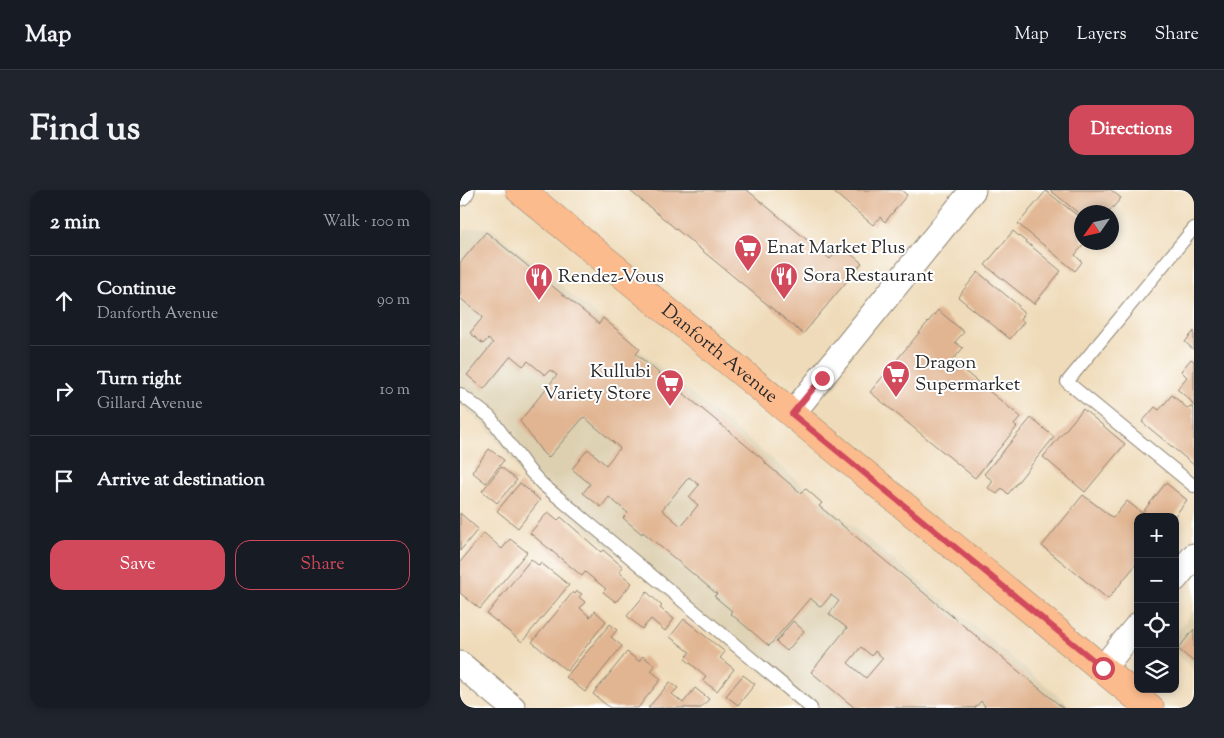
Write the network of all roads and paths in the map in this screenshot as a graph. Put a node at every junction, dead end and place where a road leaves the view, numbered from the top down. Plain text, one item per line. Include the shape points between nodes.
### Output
1 (520, 190) edge
2 (974, 190) edge
3 (1194, 228) edge
4 (460, 394) edge
5 (792, 414) junction
6 (1194, 486) edge
7 (1194, 556) edge
8 (1179, 574) edge
9 (1134, 630) edge
10 (460, 664) edge
11 (1103, 668) junction
12 (513, 708) edge
13 (811, 708) edge
14 (1150, 708) edge

1 - 5 main road, Danforth Avenue
2 - 5 street
3 - 6 lane via 1067,382
4 - 13 lane via 490,417 542,484
5 - 11 main road, Danforth Avenue
7 - 8 street
9 - 11 street
10 - 12 street
11 - 14 main road, Danforth Avenue

